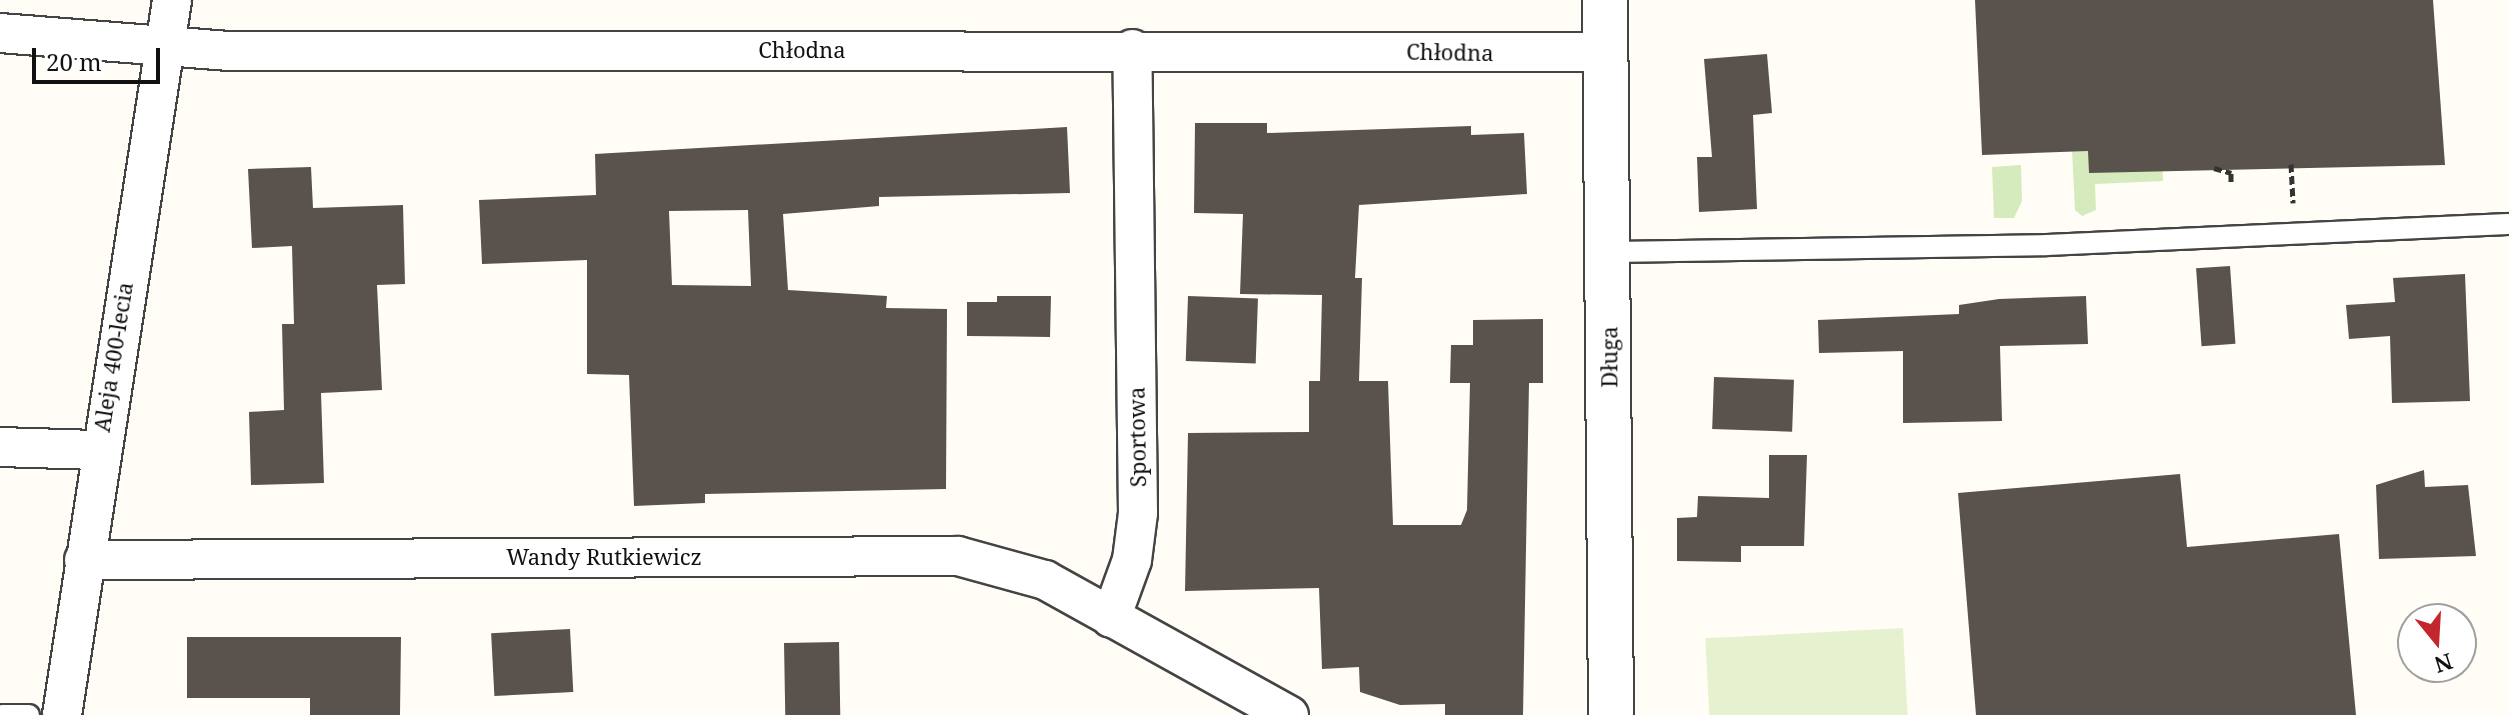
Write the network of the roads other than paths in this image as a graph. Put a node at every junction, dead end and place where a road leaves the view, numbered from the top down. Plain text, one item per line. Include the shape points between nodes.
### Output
1 (172, 0) edge
2 (1605, 0) edge
3 (0, 33) edge
4 (164, 46) junction
5 (1132, 49) junction
6 (1605, 52) junction
7 (2509, 224) edge
8 (1608, 252) junction
9 (0, 447) edge
10 (98, 450) junction
11 (84, 560) junction
12 (1111, 618) junction
13 (1238, 702) edge
14 (2, 715) edge
15 (29, 715) edge
16 (62, 715) edge
17 (1289, 715) edge
18 (1611, 715) edge

1 - 4 street, Aleja 400-lecia
2 - 6 street, Długa
3 - 4 street, Chłodna via 95,35
4 - 5 street, Chłodna
4 - 10 street, Aleja 400-lecia
5 - 6 street, Chłodna
5 - 12 street, Sportowa via 1138,513 1132,560
6 - 8 street, Długa
7 - 8 lane via 2062,245
8 - 18 street, Długa
9 - 10 street
10 - 11 street, Aleja 400-lecia
11 - 12 street, Wandy Rutkiewicz via 958,556 1045,580
11 - 16 street, Aleja 400-lecia
12 - 13 street
13 - 17 street
14 - 15 lane

